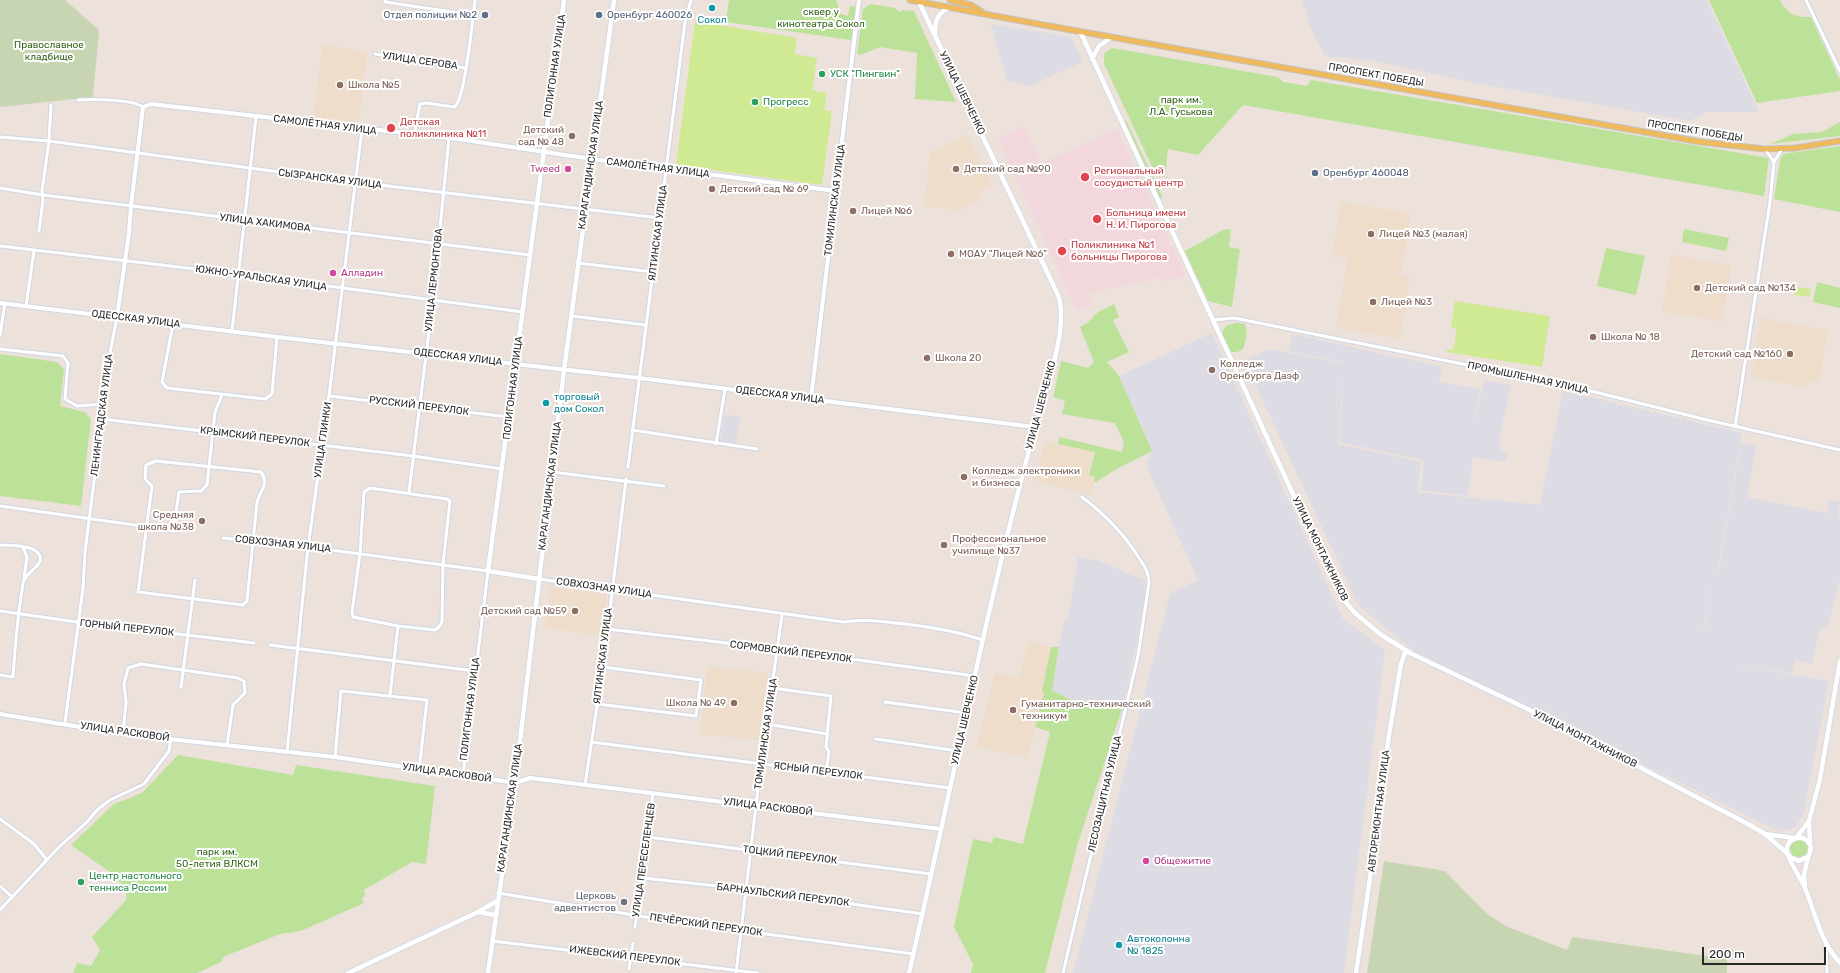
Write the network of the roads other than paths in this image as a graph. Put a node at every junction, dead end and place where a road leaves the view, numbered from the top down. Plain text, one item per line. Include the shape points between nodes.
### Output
1 (475, 0) edge
2 (564, 0) edge
3 (614, 0) edge
4 (691, 0) edge
5 (859, 0) edge
6 (910, 0) edge
7 (950, 0) edge
8 (1806, 0) edge
9 (385, 1) edge
10 (918, 1) edge
11 (950, 7) junction
12 (984, 14) junction
13 (473, 15) junction
14 (1080, 31) junction
15 (935, 36) junction
16 (1112, 37) junction
17 (375, 54) dead end
18 (1092, 59) junction
19 (466, 68) junction
20 (1840, 71) edge
21 (78, 100) dead end
22 (51, 105) dead end
23 (143, 107) junction
24 (256, 117) junction
25 (362, 130) junction
26 (414, 135) junction
27 (0, 137) edge
28 (449, 138) junction
29 (49, 141) junction
30 (1840, 141) edge
31 (1765, 149) junction
32 (1782, 149) junction
33 (543, 152) junction
34 (136, 154) junction
35 (592, 159) junction
36 (1774, 162) junction
37 (251, 169) junction
38 (666, 169) junction
39 (354, 182) junction
40 (0, 188) edge
41 (836, 191) junction
42 (443, 192) junction
43 (43, 195) junction
44 (536, 204) junction
45 (130, 206) junction
46 (585, 209) junction
47 (660, 218) junction
48 (244, 220) junction
49 (39, 231) dead end
50 (348, 233) junction
51 (439, 244) junction
52 (0, 246) edge
53 (34, 251) junction
54 (530, 255) junction
55 (124, 261) junction
56 (578, 263) junction
57 (652, 272) junction
58 (238, 274) junction
59 (341, 288) junction
60 (433, 299) junction
61 (0, 303) edge
62 (6, 303) junction
63 (26, 306) junction
64 (523, 312) junction
65 (117, 316) junction
66 (572, 316) junction
67 (1213, 320) junction
68 (173, 324) junction
69 (646, 325) junction
70 (232, 331) junction
71 (0, 335) edge
72 (277, 337) junction
73 (336, 343) junction
74 (0, 349) edge
75 (426, 354) junction
76 (516, 364) junction
77 (564, 370) junction
78 (639, 378) junction
79 (725, 389) junction
80 (222, 395) junction
81 (329, 396) junction
82 (811, 399) junction
83 (104, 404) junction
84 (419, 407) junction
85 (509, 417) junction
86 (102, 419) junction
87 (1035, 427) junction
88 (1735, 427) junction
89 (632, 430) junction
90 (213, 431) junction
91 (716, 444) junction
92 (322, 445) junction
93 (757, 449) dead end
94 (1840, 450) edge
95 (413, 456) junction
96 (210, 466) junction
97 (628, 467) dead end
98 (502, 469) junction
99 (552, 472) junction
100 (626, 480) junction
101 (664, 486) dead end
102 (409, 492) junction
103 (1082, 497) dead end
104 (0, 506) edge
105 (90, 518) junction
106 (148, 528) junction
107 (223, 538) dead end
108 (253, 541) junction
109 (0, 545) edge
110 (23, 547) junction
111 (308, 547) junction
112 (360, 554) junction
113 (443, 564) junction
114 (488, 572) junction
115 (24, 578) junction
116 (539, 579) junction
117 (195, 580) dead end
118 (612, 589) junction
119 (193, 599) junction
120 (0, 611) edge
121 (18, 614) junction
122 (782, 615) junction
123 (77, 622) junction
124 (398, 626) junction
125 (607, 630) junction
126 (189, 635) junction
127 (983, 640) junction
128 (254, 643) dead end
129 (270, 645) dead end
130 (297, 649) junction
131 (778, 649) junction
132 (1406, 650) junction
133 (394, 661) junction
134 (1840, 661) edge
135 (602, 666) junction
136 (184, 669) junction
137 (475, 671) junction
138 (0, 675) edge
139 (975, 676) junction
140 (181, 687) dead end
141 (772, 688) junction
142 (390, 695) junction
143 (885, 702) dead end
144 (597, 704) junction
145 (967, 713) junction
146 (0, 714) edge
147 (65, 724) junction
148 (768, 724) junction
149 (123, 734) junction
150 (827, 734) junction
151 (171, 739) junction
152 (876, 739) dead end
153 (592, 742) junction
154 (227, 745) junction
155 (958, 751) junction
156 (287, 752) junction
157 (335, 757) junction
158 (761, 764) junction
159 (419, 770) junction
160 (826, 771) junction
161 (463, 776) junction
162 (515, 783) junction
163 (585, 785) junction
164 (950, 788) junction
165 (653, 793) junction
166 (756, 806) junction
167 (0, 819) edge
168 (1809, 821) junction
169 (941, 829) junction
170 (1765, 834) junction
171 (648, 837) junction
172 (1795, 838) junction
173 (1810, 843) junction
174 (751, 850) junction
175 (1789, 856) junction
176 (1809, 856) junction
177 (47, 860) junction
178 (931, 874) junction
179 (643, 878) junction
180 (0, 886) edge
181 (1805, 887) junction
182 (746, 890) junction
183 (498, 893) junction
184 (12, 897) junction
185 (497, 901) junction
186 (0, 910) edge
187 (478, 912) junction
188 (922, 914) junction
189 (495, 915) junction
190 (637, 916) junction
191 (635, 927) dead end
192 (741, 930) junction
193 (492, 941) junction
194 (633, 942) dead end
195 (1826, 945) junction
196 (914, 954) junction
197 (631, 956) junction
198 (1840, 963) edge
199 (629, 969) dead end
200 (736, 972) edge
201 (348, 973) edge
202 (488, 973) edge
203 (758, 973) edge
204 (910, 973) edge
205 (1063, 973) edge
206 (1356, 973) edge
207 (1827, 973) edge

1 - 13 street
2 - 33 main road, ПОЛИГОННАЯ УЛИЦА
3 - 35 main road, КАРАГАНДИНСКАЯ УЛИЦА
4 - 38 street, ЯЛТИНСКАЯ УЛИЦА via 685,22
5 - 41 street, ТОМИЛИНСКАЯ УЛИЦА
6 - 10 main road, ПРОСПЕКТ ПОБЕДЫ
7 - 12 main road via 971,5
8 - 20 street
9 - 13 street
10 - 11 main road, ПРОСПЕКТ ПОБЕДЫ
10 - 15 main road, УЛИЦА ШЕВЧЕНКО
11 - 12 main road, ПРОСПЕКТ ПОБЕДЫ
11 - 15 main road via 936,19
12 - 14 main road, ПРОСПЕКТ ПОБЕДЫ
13 - 19 street
14 - 16 main road, ПРОСПЕКТ ПОБЕДЫ
14 - 18 main road, УЛИЦА МОНТАЖНИКОВ
15 - 87 main road, УЛИЦА ШЕВЧЕНКО via 1060,299 1060,332
16 - 18 main road via 1099,46
16 - 31 main road, ПРОСПЕКТ ПОБЕДЫ via 1701,142
17 - 19 street, УЛИЦА СЕРОВА
18 - 67 main road, УЛИЦА МОНТАЖНИКОВ
19 - 26 street via 457,107 420,104
21 - 23 street, САМОЛЁТНАЯ УЛИЦА via 101,99 136,103
22 - 29 street
23 - 24 street, САМОЛЁТНАЯ УЛИЦА via 157,105
23 - 34 street, ЛЕНИНГРАДСКАЯ УЛИЦА
24 - 25 street, САМОЛЁТНАЯ УЛИЦА
24 - 37 street
25 - 26 street, САМОЛЁТНАЯ УЛИЦА
25 - 39 street, УЛИЦА ГЛИНКИ
26 - 28 street, САМОЛЁТНАЯ УЛИЦА
27 - 29 street, СЫЗРАНСКАЯ УЛИЦА
28 - 33 street, САМОЛЁТНАЯ УЛИЦА
28 - 42 street, УЛИЦА ЛЕРМОНТОВА
29 - 34 street, СЫЗРАНСКАЯ УЛИЦА
29 - 43 street
30 - 32 main road, ПРОСПЕКТ ПОБЕДЫ
31 - 32 main road, ПРОСПЕКТ ПОБЕДЫ
31 - 36 street
32 - 36 street
33 - 35 street, САМОЛЁТНАЯ УЛИЦА
33 - 44 main road, ПОЛИГОННАЯ УЛИЦА
34 - 37 street, СЫЗРАНСКАЯ УЛИЦА
34 - 45 street, ЛЕНИНГРАДСКАЯ УЛИЦА
35 - 38 street, САМОЛЁТНАЯ УЛИЦА
35 - 46 main road, КАРАГАНДИНСКАЯ УЛИЦА
36 - 88 street via 1769,210
37 - 39 street, СЫЗРАНСКАЯ УЛИЦА
37 - 48 street
38 - 41 street, САМОЛЁТНАЯ УЛИЦА
38 - 47 street, ЯЛТИНСКАЯ УЛИЦА
39 - 42 street, СЫЗРАНСКАЯ УЛИЦА
39 - 50 street, УЛИЦА ГЛИНКИ
40 - 43 street, УЛИЦА ХАКИМОВА
41 - 82 street, ТОМИЛИНСКАЯ УЛИЦА
42 - 44 street, СЫЗРАНСКАЯ УЛИЦА
42 - 51 street, УЛИЦА ЛЕРМОНТОВА
43 - 45 street, УЛИЦА ХАКИМОВА
43 - 49 street
44 - 46 street, СЫЗРАНСКАЯ УЛИЦА
44 - 54 main road, ПОЛИГОННАЯ УЛИЦА
45 - 48 street, УЛИЦА ХАКИМОВА
45 - 55 street, ЛЕНИНГРАДСКАЯ УЛИЦА
46 - 47 street, СЫЗРАНСКАЯ УЛИЦА
46 - 56 main road, КАРАГАНДИНСКАЯ УЛИЦА
47 - 57 street, ЯЛТИНСКАЯ УЛИЦА
48 - 50 street, УЛИЦА ХАКИМОВА
48 - 58 street
50 - 51 street, УЛИЦА ХАКИМОВА
50 - 59 street, УЛИЦА ГЛИНКИ
51 - 54 street, УЛИЦА ХАКИМОВА
51 - 60 street, УЛИЦА ЛЕРМОНТОВА
52 - 53 street, ЮЖНО-УРАЛЬСКАЯ УЛИЦА
53 - 55 street, ЮЖНО-УРАЛЬСКАЯ УЛИЦА
53 - 63 street
54 - 64 main road, ПОЛИГОННАЯ УЛИЦА
55 - 58 street, ЮЖНО-УРАЛЬСКАЯ УЛИЦА
55 - 65 street, ЛЕНИНГРАДСКАЯ УЛИЦА
56 - 57 street
56 - 66 main road, КАРАГАНДИНСКАЯ УЛИЦА
57 - 69 street, ЯЛТИНСКАЯ УЛИЦА
58 - 59 street, ЮЖНО-УРАЛЬСКАЯ УЛИЦА
58 - 70 street
59 - 60 street, ЮЖНО-УРАЛЬСКАЯ УЛИЦА
59 - 73 street, УЛИЦА ГЛИНКИ
60 - 64 street, ЮЖНО-УРАЛЬСКАЯ УЛИЦА
60 - 75 street, УЛИЦА ЛЕРМОНТОВА
61 - 62 street, ОДЕССКАЯ УЛИЦА
62 - 63 street, ОДЕССКАЯ УЛИЦА
62 - 71 street
63 - 65 street, ОДЕССКАЯ УЛИЦА
64 - 76 main road, ПОЛИГОННАЯ УЛИЦА
65 - 68 street, ОДЕССКАЯ УЛИЦА
65 - 83 street, ЛЕНИНГРАДСКАЯ УЛИЦА
66 - 69 street
66 - 77 main road, КАРАГАНДИНСКАЯ УЛИЦА
67 - 88 street, ПРОМЫШЛЕННАЯ УЛИЦА via 1234,318 1401,351 1567,386
67 - 132 main road, УЛИЦА МОНТАЖНИКОВ via 1345,601 1370,627
68 - 70 street, ОДЕССКАЯ УЛИЦА
68 - 80 street via 162,382 170,389
69 - 78 street, ЯЛТИНСКАЯ УЛИЦА
70 - 72 street, ОДЕССКАЯ УЛИЦА
72 - 73 street, ОДЕССКАЯ УЛИЦА
72 - 80 street via 272,394 265,399
73 - 75 street, ОДЕССКАЯ УЛИЦА
73 - 81 street, УЛИЦА ГЛИНКИ
74 - 83 street via 63,356 68,363 65,399 78,406
75 - 76 street, ОДЕССКАЯ УЛИЦА
75 - 84 street, УЛИЦА ЛЕРМОНТОВА
76 - 77 street, ОДЕССКАЯ УЛИЦА
76 - 85 main road, ПОЛИГОННАЯ УЛИЦА
77 - 78 street, ОДЕССКАЯ УЛИЦА
77 - 99 main road, КАРАГАНДИНСКАЯ УЛИЦА
78 - 79 street, ОДЕССКАЯ УЛИЦА
78 - 89 street, ЯЛТИНСКАЯ УЛИЦА
79 - 82 street, ОДЕССКАЯ УЛИЦА
79 - 91 street
80 - 90 street via 215,412
81 - 84 street, РУССКИЙ ПЕРЕУЛОК
81 - 92 street, УЛИЦА ГЛИНКИ
82 - 87 street, ОДЕССКАЯ УЛИЦА
83 - 86 street, ЛЕНИНГРАДСКАЯ УЛИЦА
84 - 85 street, РУССКИЙ ПЕРЕУЛОК
84 - 95 street, УЛИЦА ЛЕРМОНТОВА
85 - 98 main road, ПОЛИГОННАЯ УЛИЦА
86 - 90 street, КРЫМСКИЙ ПЕРЕУЛОК
86 - 105 street, ЛЕНИНГРАДСКАЯ УЛИЦА
87 - 127 main road, УЛИЦА ШЕВЧЕНКО
88 - 94 street, ПРОМЫШЛЕННАЯ УЛИЦА
89 - 91 street
89 - 97 street, ЯЛТИНСКАЯ УЛИЦА
90 - 92 street, КРЫМСКИЙ ПЕРЕУЛОК
90 - 96 street
91 - 93 street
92 - 95 street, КРЫМСКИЙ ПЕРЕУЛОК
92 - 111 street, УЛИЦА ГЛИНКИ
95 - 98 street, КРЫМСКИЙ ПЕРЕУЛОК
95 - 102 street, УЛИЦА ЛЕРМОНТОВА
96 - 106 street via 207,485 201,491 179,492 175,531
96 - 106 street via 156,461 146,465 145,479 152,486
96 - 108 street via 260,472 264,476 266,482 258,497
98 - 114 main road, ПОЛИГОННАЯ УЛИЦА
99 - 100 street
99 - 116 main road, КАРАГАНДИНСКАЯ УЛИЦА
100 - 101 street
100 - 118 street, ЯЛТИНСКАЯ УЛИЦА
102 - 112 street via 370,488 364,492
102 - 113 street via 450,501
103 - 205 street, ЛЕСОЗАЩИТНАЯ УЛИЦА via 1106,515 1126,538 1149,573 1149,582 1138,656
104 - 105 street
105 - 106 street
105 - 123 street, ЛЕНИНГРАДСКАЯ УЛИЦА
106 - 119 street via 138,592
107 - 108 street, СОВХОЗНАЯ УЛИЦА
108 - 111 street, СОВХОЗНАЯ УЛИЦА
108 - 119 street via 246,603 243,605
109 - 110 street
110 - 115 street via 27,557
110 - 115 street via 34,550 40,559
111 - 112 street, СОВХОЗНАЯ УЛИЦА
111 - 130 street, УЛИЦА ГЛИНКИ
112 - 113 street, СОВХОЗНАЯ УЛИЦА
112 - 124 street via 353,617
113 - 114 street, СОВХОЗНАЯ УЛИЦА
113 - 124 street via 442,622 439,627 435,630
114 - 116 main road, СОВХОЗНАЯ УЛИЦА
114 - 137 street, ПОЛИГОННАЯ УЛИЦА
115 - 121 street
116 - 118 street, СОВХОЗНАЯ УЛИЦА
116 - 162 main road, КАРАГАНДИНСКАЯ УЛИЦА
117 - 119 street
118 - 122 street, СОВХОЗНАЯ УЛИЦА
118 - 125 street, ЯЛТИНСКАЯ УЛИЦА
119 - 126 street
120 - 121 street, ГОРНЫЙ ПЕРЕУЛОК
121 - 123 street, ГОРНЫЙ ПЕРЕУЛОК
121 - 138 street via 13,677
122 - 127 street, СОВХОЗНАЯ УЛИЦА via 843,622 859,620 924,626 954,631
122 - 131 street, ТОМИЛИНСКАЯ УЛИЦА
123 - 126 street, ГОРНЫЙ ПЕРЕУЛОК
123 - 147 street, ЛЕНИНГРАДСКАЯ УЛИЦА
124 - 133 street
125 - 131 street, СОРМОВСКИЙ ПЕРЕУЛОК
125 - 135 street, ЯЛТИНСКАЯ УЛИЦА
126 - 128 street, ГОРНЫЙ ПЕРЕУЛОК
126 - 136 street
127 - 139 main road, УЛИЦА ШЕВЧЕНКО
129 - 130 street
130 - 133 street
130 - 156 street, УЛИЦА ГЛИНКИ
131 - 139 street, СОРМОВСКИЙ ПЕРЕУЛОК
131 - 141 street, ТОМИЛИНСКАЯ УЛИЦА
132 - 170 main road, УЛИЦА МОНТАЖНИКОВ via 1536,713
132 - 206 main road, АВТОРЕМОНТНАЯ УЛИЦА via 1388,735
133 - 137 street
133 - 142 street
134 - 168 main road via 1820,779
135 - 144 street, ЯЛТИНСКАЯ УЛИЦА
135 - 144 street via 701,680 696,716
136 - 140 street
136 - 149 street via 141,664 128,668 124,684 126,702
136 - 154 street via 244,681 245,692 233,705
137 - 161 street, ПОЛИГОННАЯ УЛИЦА
139 - 145 main road, УЛИЦА ШЕВЧЕНКО
141 - 148 street, ТОМИЛИНСКАЯ УЛИЦА
141 - 150 street via 831,696
142 - 157 street via 341,692
142 - 159 street via 427,700
143 - 145 street
144 - 153 street, ЯЛТИНСКАЯ УЛИЦА
145 - 155 main road, УЛИЦА ШЕВЧЕНКО
146 - 147 street, УЛИЦА РАСКОВОЙ
147 - 149 street, УЛИЦА РАСКОВОЙ
148 - 150 street
148 - 158 street, ТОМИЛИНСКАЯ УЛИЦА
149 - 151 street, УЛИЦА РАСКОВОЙ
150 - 160 street via 826,746 829,752
151 - 154 street, УЛИЦА РАСКОВОЙ
151 - 177 street via 169,751 144,784 103,804
152 - 155 street
153 - 158 street, ЯСНЫЙ ПЕРЕУЛОК
153 - 163 street, ЯЛТИНСКАЯ УЛИЦА
154 - 156 street, УЛИЦА РАСКОВОЙ
155 - 164 main road, УЛИЦА ШЕВЧЕНКО
156 - 157 street, УЛИЦА РАСКОВОЙ
157 - 159 street, УЛИЦА РАСКОВОЙ
158 - 160 street, ЯСНЫЙ ПЕРЕУЛОК
158 - 166 street, ТОМИЛИНСКАЯ УЛИЦА
159 - 161 street, УЛИЦА РАСКОВОЙ
160 - 164 street, ЯСНЫЙ ПЕРЕУЛОК
161 - 162 street, УЛИЦА РАСКОВОЙ
162 - 163 street, УЛИЦА РАСКОВОЙ via 530,778
162 - 183 main road, КАРАГАНДИНСКАЯ УЛИЦА
163 - 165 street, УЛИЦА РАСКОВОЙ
164 - 169 main road, УЛИЦА ШЕВЧЕНКО
165 - 166 street, УЛИЦА РАСКОВОЙ
165 - 171 street, УЛИЦА ПЕРЕСЕЛЕНЦЕВ
166 - 169 street, УЛИЦА РАСКОВОЙ
166 - 174 street, ТОМИЛИНСКАЯ УЛИЦА
167 - 177 street via 34,844
168 - 172 main road
168 - 173 main road
169 - 178 main road, УЛИЦА ШЕВЧЕНКО
170 - 172 main road, УЛИЦА МОНТАЖНИКОВ
170 - 175 main road, УЛИЦА МОНТАЖНИКОВ
171 - 174 street, ТОЦКИЙ ПЕРЕУЛОК
171 - 179 street, УЛИЦА ПЕРЕСЕЛЕНЦЕВ
172 - 173 main road via 1804,838
172 - 175 main road via 1788,844
173 - 176 main road
174 - 178 street, ТОЦКИЙ ПЕРЕУЛОК
174 - 182 street, ТОМИЛИНСКАЯ УЛИЦА
175 - 176 main road via 1799,861
175 - 181 main road, УЛИЦА МОНТАЖНИКОВ
176 - 181 main road, УЛИЦА МОНТАЖНИКОВ via 1804,875
177 - 184 street
178 - 188 main road, УЛИЦА ШЕВЧЕНКО
179 - 182 street, БАРНАУЛЬСКИЙ ПЕРЕУЛОК
179 - 190 street, УЛИЦА ПЕРЕСЕЛЕНЦЕВ
180 - 184 street
181 - 195 main road, УЛИЦА МОНТАЖНИКОВ
182 - 188 street, БАРНАУЛЬСКИЙ ПЕРЕУЛОК
182 - 192 street, ТОМИЛИНСКАЯ УЛИЦА
183 - 185 main road, КАРАГАНДИНСКАЯ УЛИЦА
183 - 190 street, ПЕЧЁРСКИЙ ПЕРЕУЛОК
184 - 186 street
185 - 187 main road
185 - 189 main road, КАРАГАНДИНСКАЯ УЛИЦА
187 - 189 main road
187 - 201 main road
188 - 196 main road, УЛИЦА ШЕВЧЕНКО
189 - 193 main road, КАРАГАНДИНСКАЯ УЛИЦА
190 - 191 street, УЛИЦА ПЕРЕСЕЛЕНЦЕВ
190 - 192 street, ПЕЧЁРСКИЙ ПЕРЕУЛОК
192 - 196 street, ПЕЧЁРСКИЙ ПЕРЕУЛОК
192 - 200 street, ТОМИЛИНСКАЯ УЛИЦА
193 - 197 street, ИЖЕВСКИЙ ПЕРЕУЛОК
193 - 202 main road, КАРАГАНДИНСКАЯ УЛИЦА
194 - 197 street
195 - 198 main road, УЛИЦА МОНТАЖНИКОВ
195 - 207 street
196 - 204 main road, УЛИЦА ШЕВЧЕНКО
197 - 199 street
197 - 200 street, ИЖЕВСКИЙ ПЕРЕУЛОК
200 - 203 street, ИЖЕВСКИЙ ПЕРЕУЛОК

